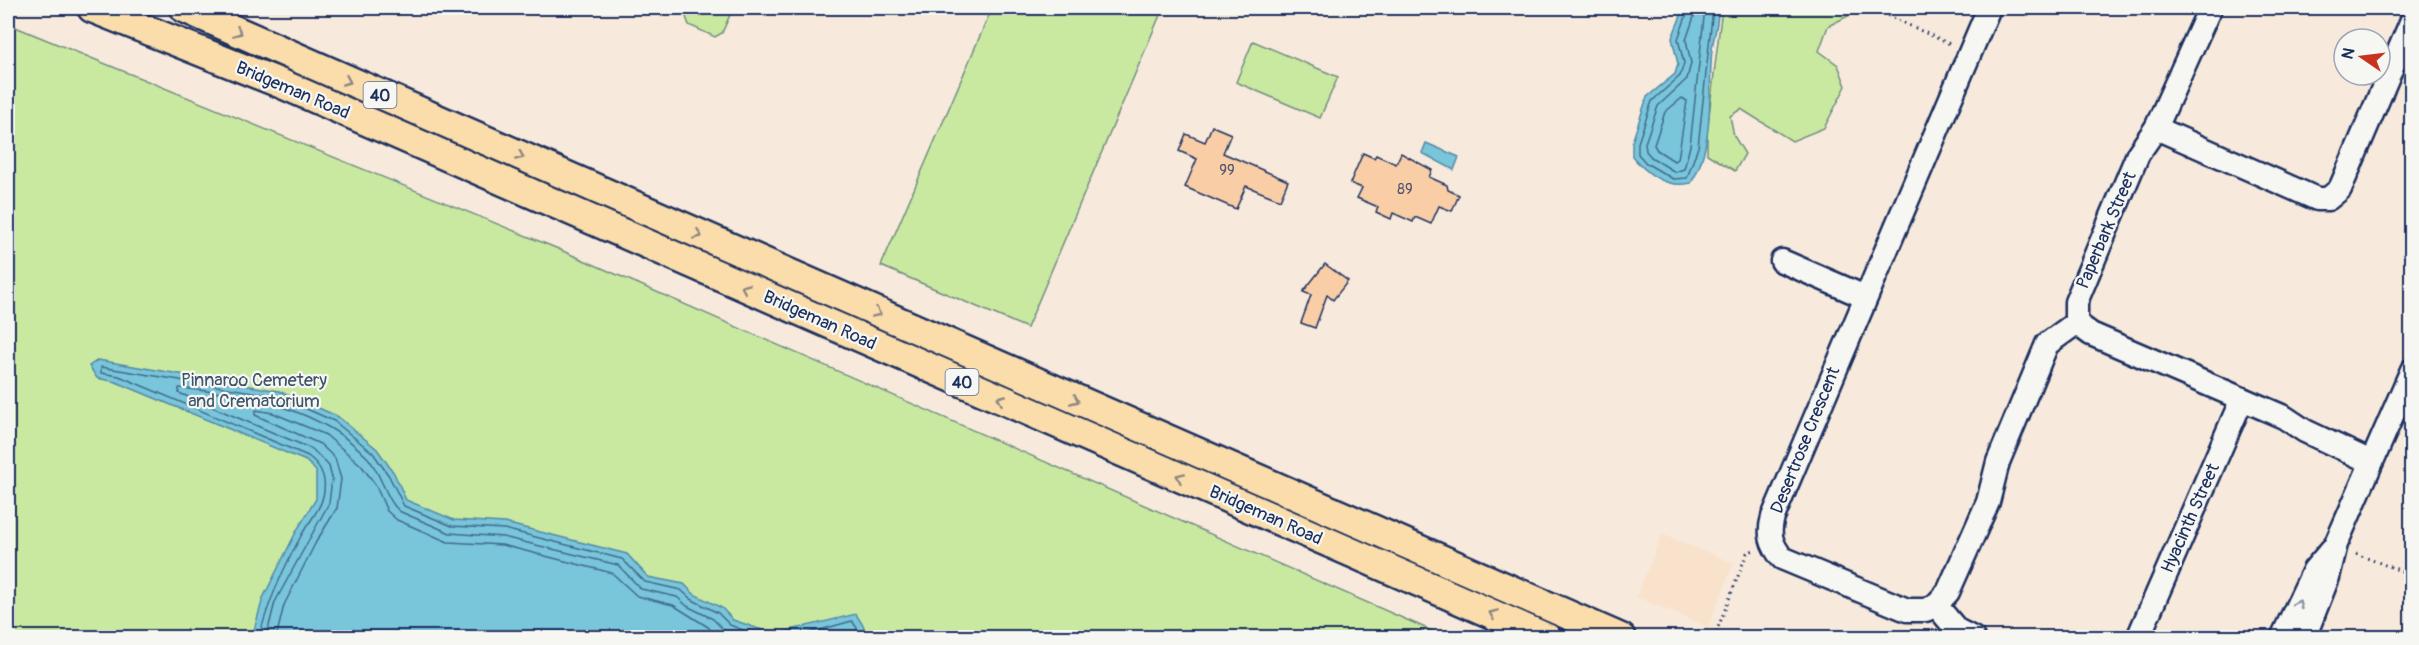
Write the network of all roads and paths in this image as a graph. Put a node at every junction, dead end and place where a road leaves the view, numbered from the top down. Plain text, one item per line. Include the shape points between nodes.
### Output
1 (92, 8) edge
2 (184, 8) edge
3 (1989, 8) edge
4 (2210, 8) edge
5 (1882, 13) dead end
6 (2412, 20) edge
7 (1970, 54) junction
8 (294, 57) junction
9 (282, 84) junction
10 (2156, 128) junction
11 (1782, 261) dead end
12 (1864, 297) junction
13 (2076, 323) junction
14 (2412, 370) edge
15 (2242, 399) junction
16 (2371, 462) junction
17 (1771, 541) junction
18 (2346, 549) junction
19 (2412, 575) edge
20 (1936, 605) junction
21 (1547, 638) edge
22 (1621, 638) edge
23 (1714, 638) edge
24 (1973, 638) edge
25 (2138, 638) edge
26 (2282, 638) edge
27 (2304, 638) edge

1 - 9 main road, Bridgeman Road / 40
2 -> 8 main road, Bridgeman Road / 40
3 - 7 street, Desertrose Crescent
4 - 10 street, Paperbark Street
5 - 7 path
6 - 10 street via 2340,189 2328,199 2317,199
7 - 12 street, Desertrose Crescent
8 - 9 main road
8 -> 22 main road, Bridgeman Road / 40
21 -> 9 main road, Bridgeman Road / 40
10 - 13 street, Paperbark Street via 2138,154 2076,302
11 - 12 street
12 - 17 street, Desertrose Crescent via 1773,517
13 - 15 street via 2091,334
13 - 20 street via 2047,344 1998,462 1988,502 1948,592
14 - 16 street
15 - 16 street
15 - 25 street, Hyacinth Street
16 - 18 street
17 - 20 street via 1782,558 1907,610 1926,610
17 - 23 path via 1747,554
18 - 19 path
26 -> 18 street via 2314,570
18 - 27 street via 2328,577
20 - 24 street via 1957,630

